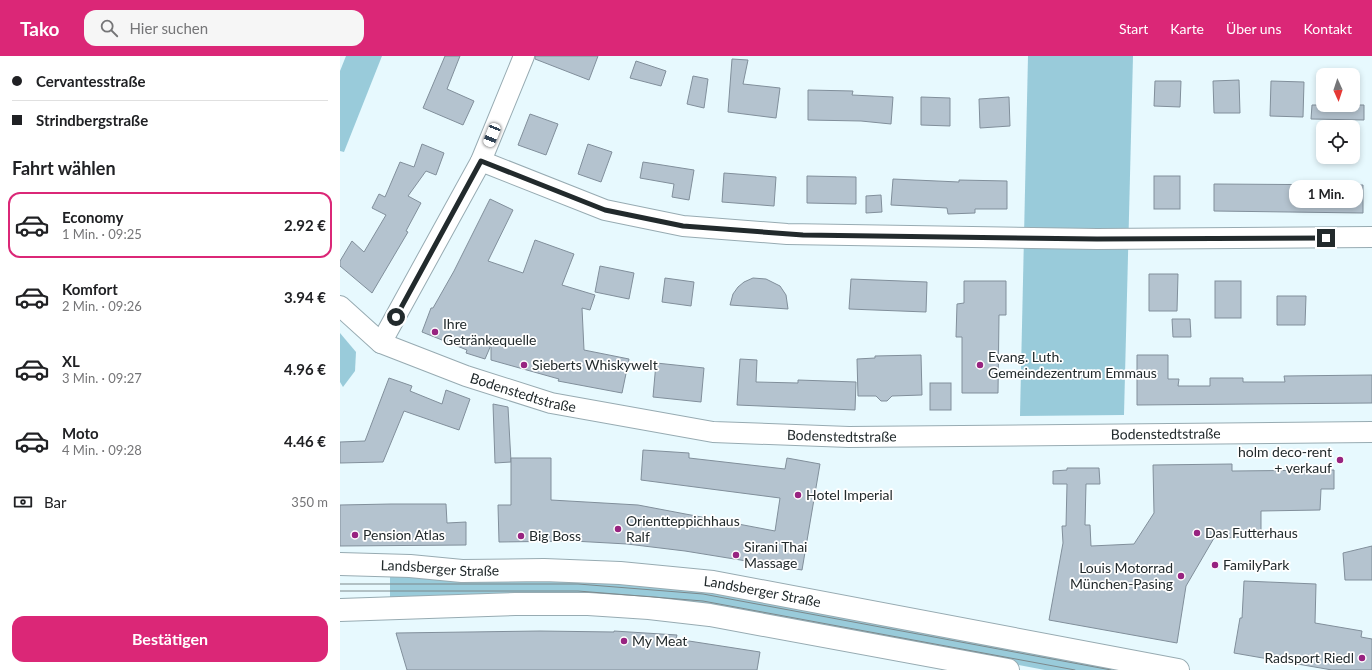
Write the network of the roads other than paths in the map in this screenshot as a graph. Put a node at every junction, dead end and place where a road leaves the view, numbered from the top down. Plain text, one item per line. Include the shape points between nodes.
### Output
1 (524, 56) edge
2 (481, 161) junction
3 (1372, 237) edge
4 (340, 306) edge
5 (381, 343) junction
6 (1372, 432) edge
7 (340, 564) edge
8 (340, 610) edge
9 (1008, 670) edge
10 (1178, 670) edge

1 - 2 street
2 - 3 street via 605,210 683,226 803,235 1090,239
2 - 5 street
4 - 5 street, Bodenstedtstraße
5 - 6 street, Bodenstedtstraße via 466,376 551,403 713,432 849,438
7 - 10 street, Landsberger Straße via 410,566 462,571 620,572 713,582
8 - 9 street via 516,604 588,604 649,608 710,615

